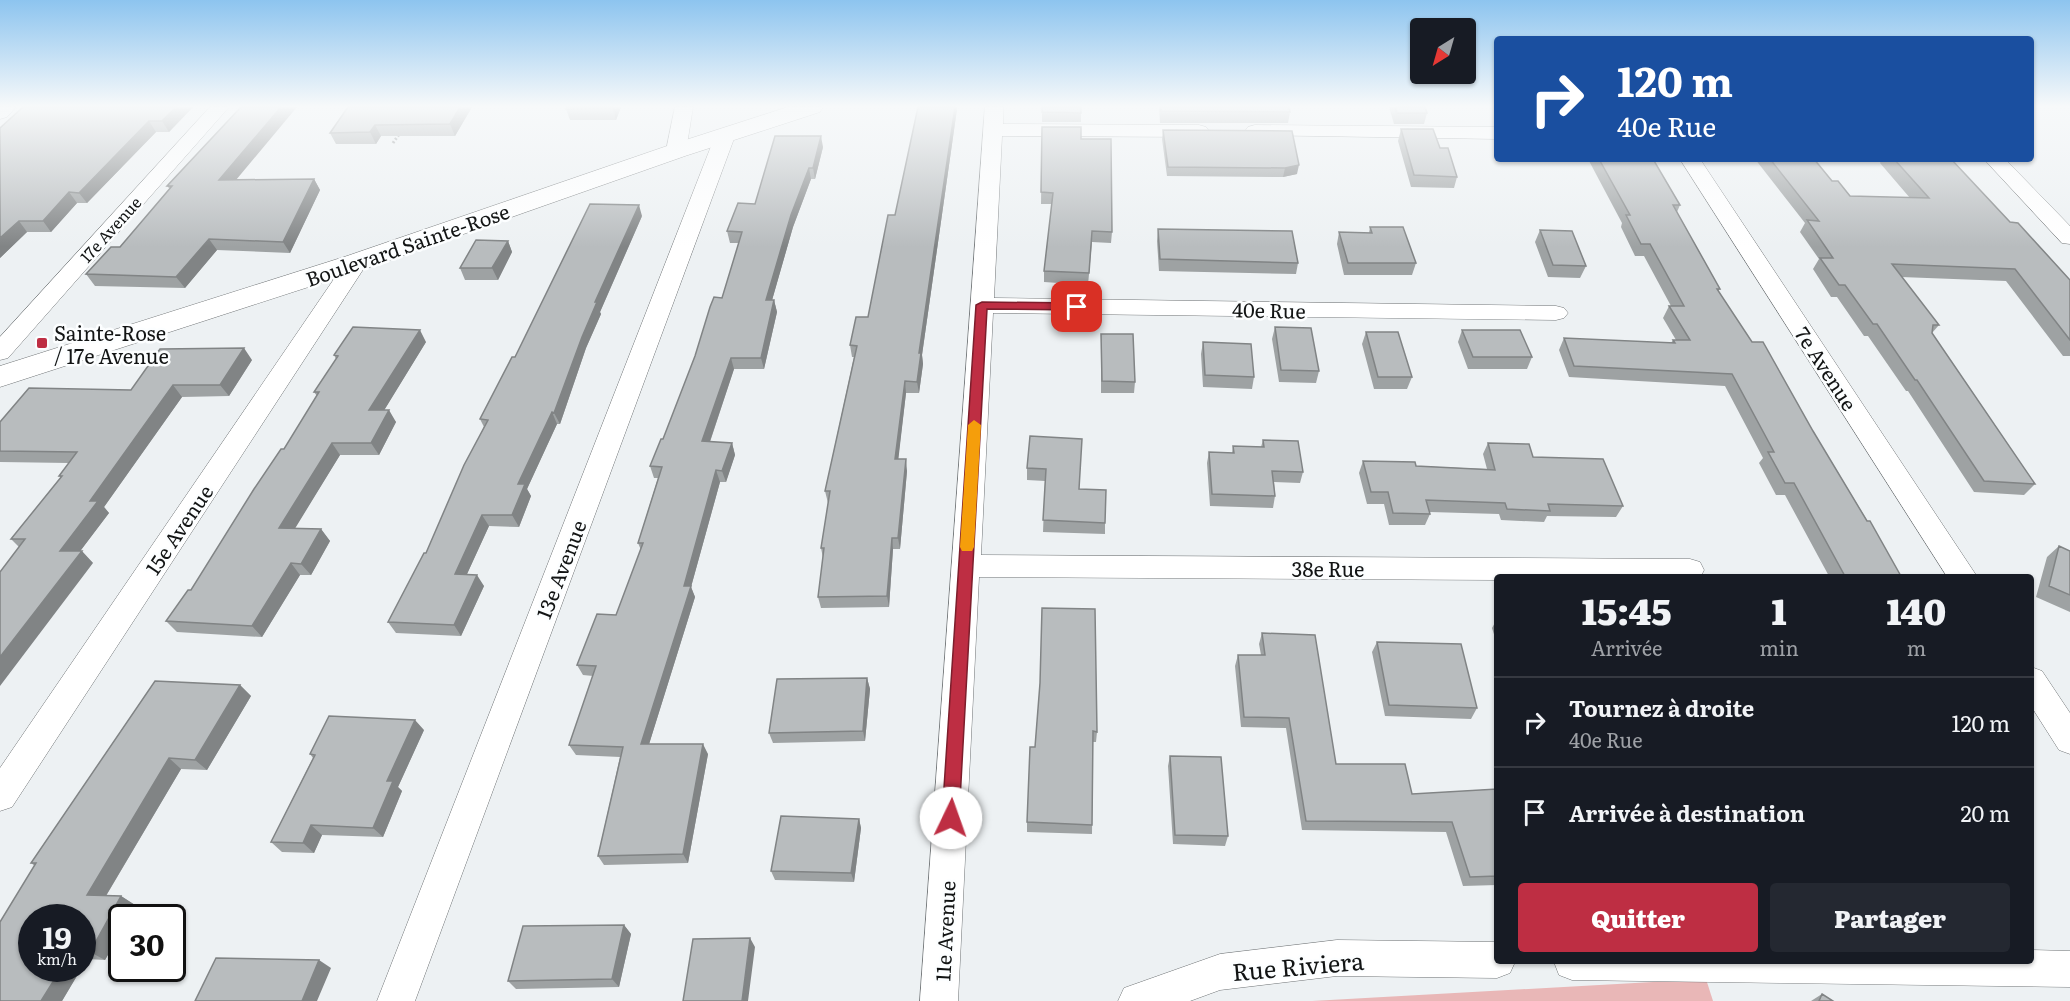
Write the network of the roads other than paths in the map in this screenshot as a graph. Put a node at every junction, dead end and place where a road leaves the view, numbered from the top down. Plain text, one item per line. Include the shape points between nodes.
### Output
1 (178, 154) edge
2 (668, 154) edge
3 (718, 154) edge
4 (991, 154) edge
5 (1692, 162) edge
6 (1997, 162) edge
7 (2070, 238) edge
8 (357, 262) junction
9 (982, 305) junction
10 (1556, 313) dead end
11 (0, 352) edge
12 (0, 377) edge
13 (966, 566) junction
14 (1690, 570) dead end
15 (1961, 574) edge
16 (2034, 685) edge
17 (2070, 740) edge
18 (0, 796) edge
19 (1481, 960) edge
20 (1714, 964) edge
21 (2070, 969) edge
22 (396, 1001) edge
23 (939, 1001) edge
24 (1137, 1001) edge

1 - 11 street, 17e Avenue
2 - 8 street, Boulevard Sainte-Rose
3 - 22 street, 13e Avenue
4 - 9 street, 11e Avenue
5 - 15 street, 7e Avenue
6 - 7 street
8 - 12 street, Boulevard Sainte-Rose
8 - 18 street, 15e Avenue
9 - 10 street, 40e Rue
9 - 13 street, 11e Avenue
13 - 14 street, 38e Rue
13 - 23 street, 11e Avenue
16 - 17 street
19 - 24 street, Rue Riviera via 1337,958 1220,972
20 - 21 street

